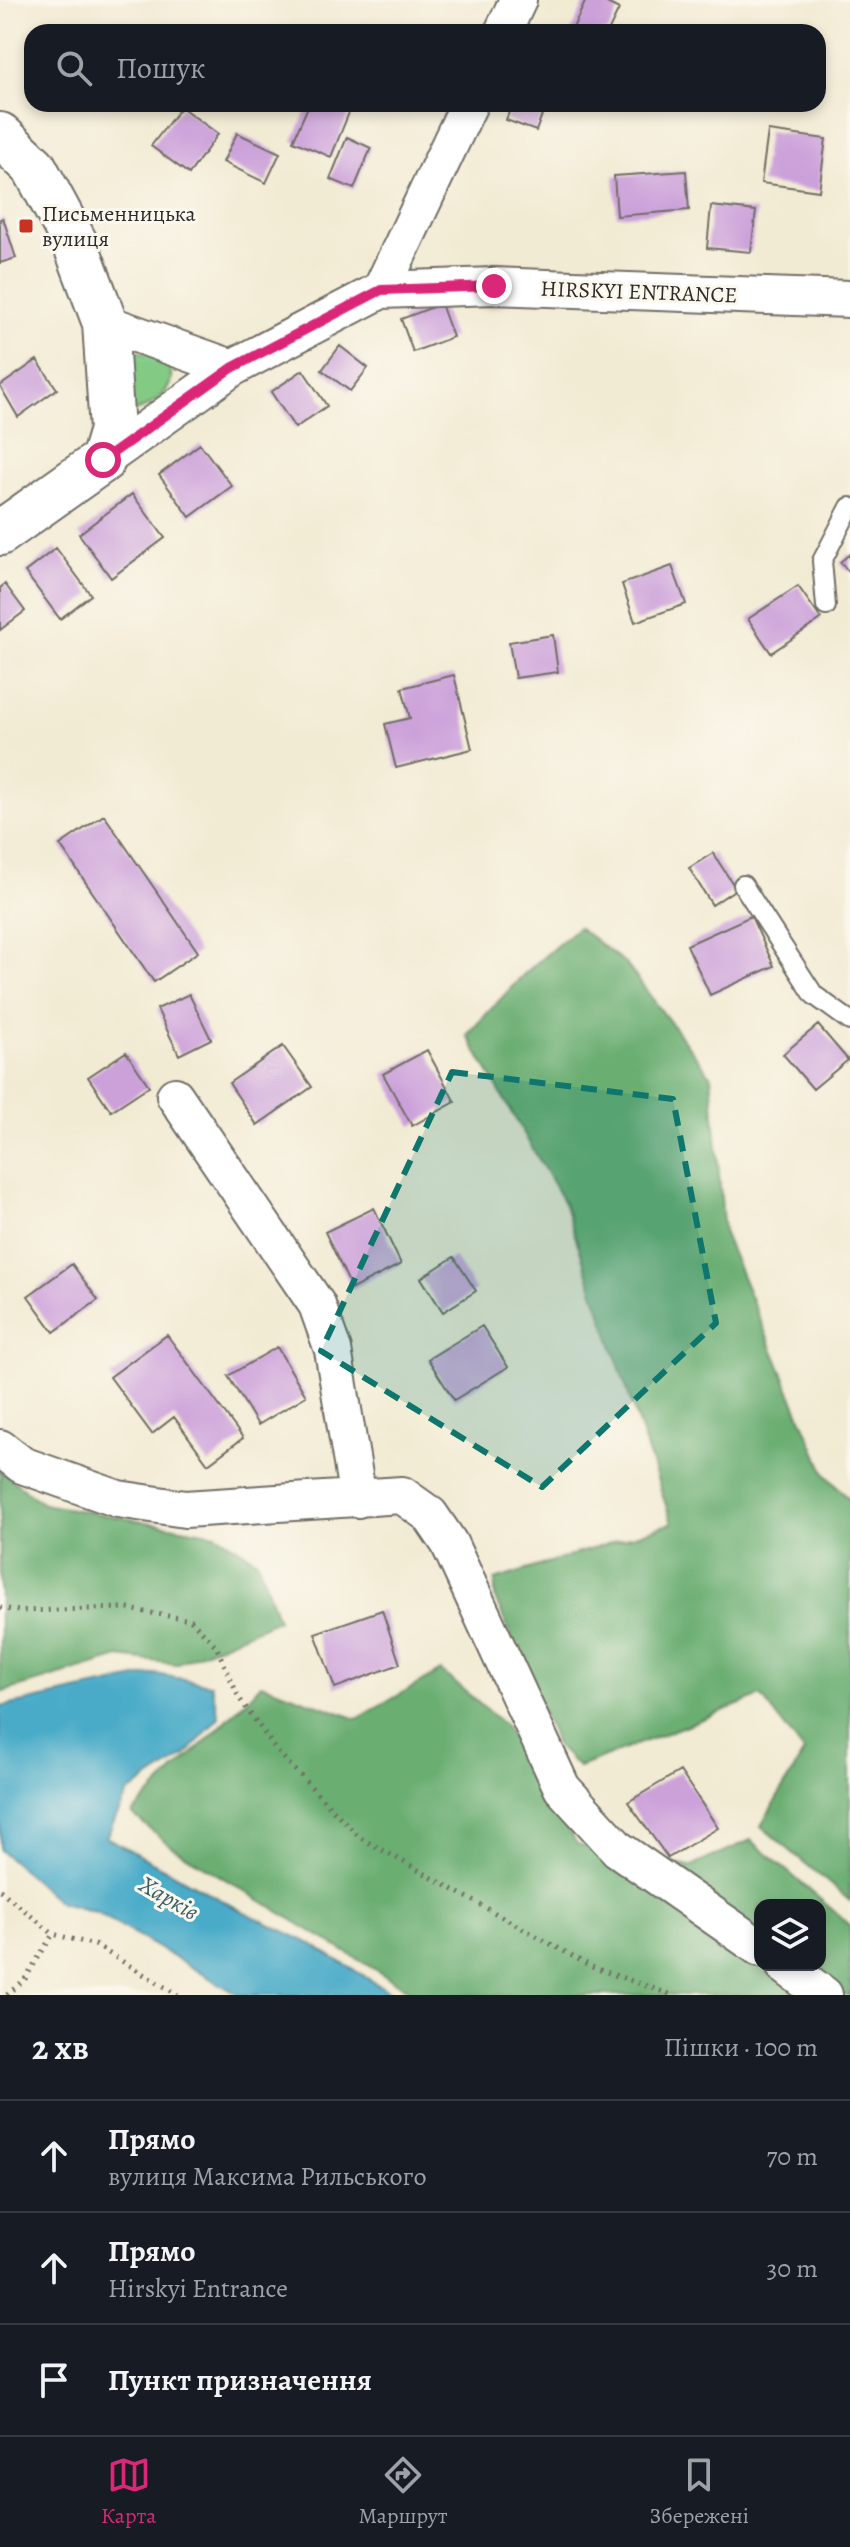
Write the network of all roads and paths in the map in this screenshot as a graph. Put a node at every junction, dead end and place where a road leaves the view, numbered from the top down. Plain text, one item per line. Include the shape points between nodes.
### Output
1 (518, 0) edge
2 (507, 24) edge
3 (465, 112) edge
4 (0, 135) edge
5 (381, 290) junction
6 (850, 299) edge
7 (105, 323) junction
8 (232, 368) junction
9 (103, 460) junction
10 (850, 507) edge
11 (0, 533) edge
12 (826, 606) dead end
13 (743, 885) dead end
14 (850, 1021) edge
15 (175, 1096) dead end
16 (0, 1448) edge
17 (358, 1499) junction
18 (0, 1608) edge
19 (0, 1890) edge
20 (53, 1934) junction
21 (754, 1944) edge
22 (792, 1971) edge
23 (7, 1995) edge
24 (178, 1995) edge
25 (672, 1995) edge
26 (824, 1995) edge

1 - 2 street
3 - 5 street
4 - 7 main road via 34,167 75,243
5 - 6 street, HIRSKYI ENTRANCE via 494,286
5 - 8 street
7 - 8 street
7 - 9 main road via 112,430
8 - 9 street
9 - 11 main road
10 - 12 lane via 822,561
13 - 14 lane via 814,995
15 - 17 street via 317,1305 333,1350
16 - 17 street via 22,1465 118,1499 185,1509
17 - 21 street via 402,1495 430,1515 449,1543 562,1788 618,1849
18 - 25 path via 123,1608 191,1620 216,1646 239,1698 277,1751 359,1837 592,1967
19 - 20 path
20 - 23 path via 25,1979
20 - 24 path via 95,1945
22 - 26 street

